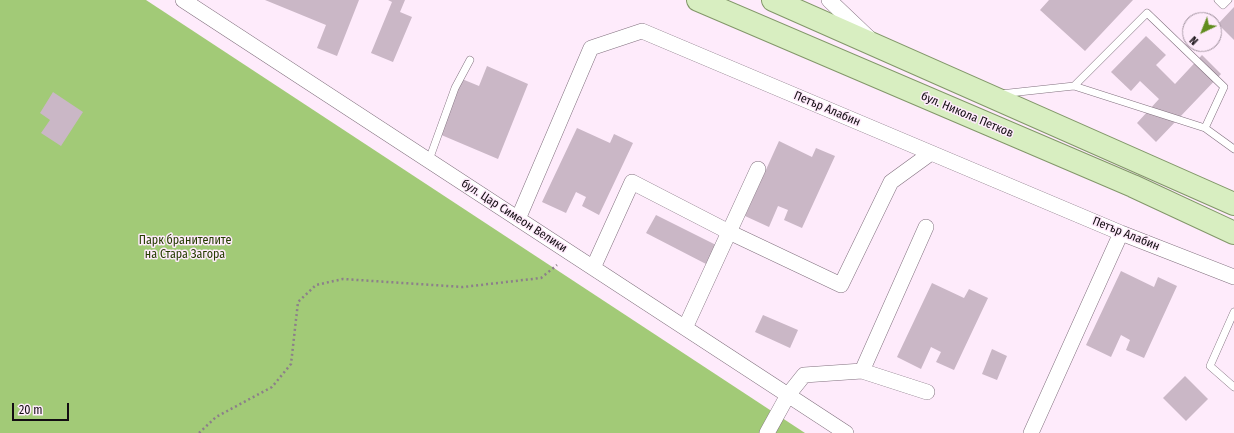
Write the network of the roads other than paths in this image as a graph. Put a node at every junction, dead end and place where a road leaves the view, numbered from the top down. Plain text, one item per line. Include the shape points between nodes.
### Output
1 (183, 0) edge
2 (698, 0) edge
3 (773, 0) edge
4 (829, 0) edge
5 (1218, 0) edge
6 (1228, 0) edge
7 (878, 46) junction
8 (470, 60) dead end
9 (1074, 86) junction
10 (988, 95) junction
11 (1205, 128) junction
12 (1234, 149) edge
13 (931, 153) junction
14 (429, 160) junction
15 (758, 169) dead end
16 (1234, 204) edge
17 (518, 219) junction
18 (926, 227) dead end
19 (729, 232) junction
20 (1121, 233) junction
21 (1234, 233) edge
22 (593, 268) junction
23 (1234, 277) edge
24 (1234, 312) edge
25 (685, 328) junction
26 (862, 371) junction
27 (1234, 387) edge
28 (927, 392) dead end
29 (788, 395) junction
30 (767, 433) edge
31 (846, 433) edge
32 (1031, 433) edge

1 - 14 street, бул. Цар Симеон Велики
2 - 21 main road, бул. Никола Петков via 1132,186
3 - 7 main road
4 - 7 street
5 - 6 lane via 1223,5
7 - 10 main road
8 - 14 lane via 455,88
9 - 10 lane
9 - 11 lane
9 - 11 lane via 1147,13 1224,87
10 - 16 main road
11 - 12 lane
13 - 17 street, Петър Алабин via 642,31 591,48
13 - 19 street via 891,182 841,285
13 - 20 street, Петър Алабин
14 - 17 street, бул. Цар Симеон Велики
15 - 19 street
17 - 22 street, бул. Цар Симеон Велики
18 - 26 street
19 - 22 street via 632,182
19 - 25 street
20 - 23 street, Петър Алабин
20 - 32 street
22 - 25 street, бул. Цар Симеон Велики
24 - 27 lane via 1210,366
25 - 29 street, бул. Цар Симеон Велики
26 - 28 street
26 - 29 street via 804,375
29 - 30 street
29 - 31 street, бул. Цар Симеон Велики

